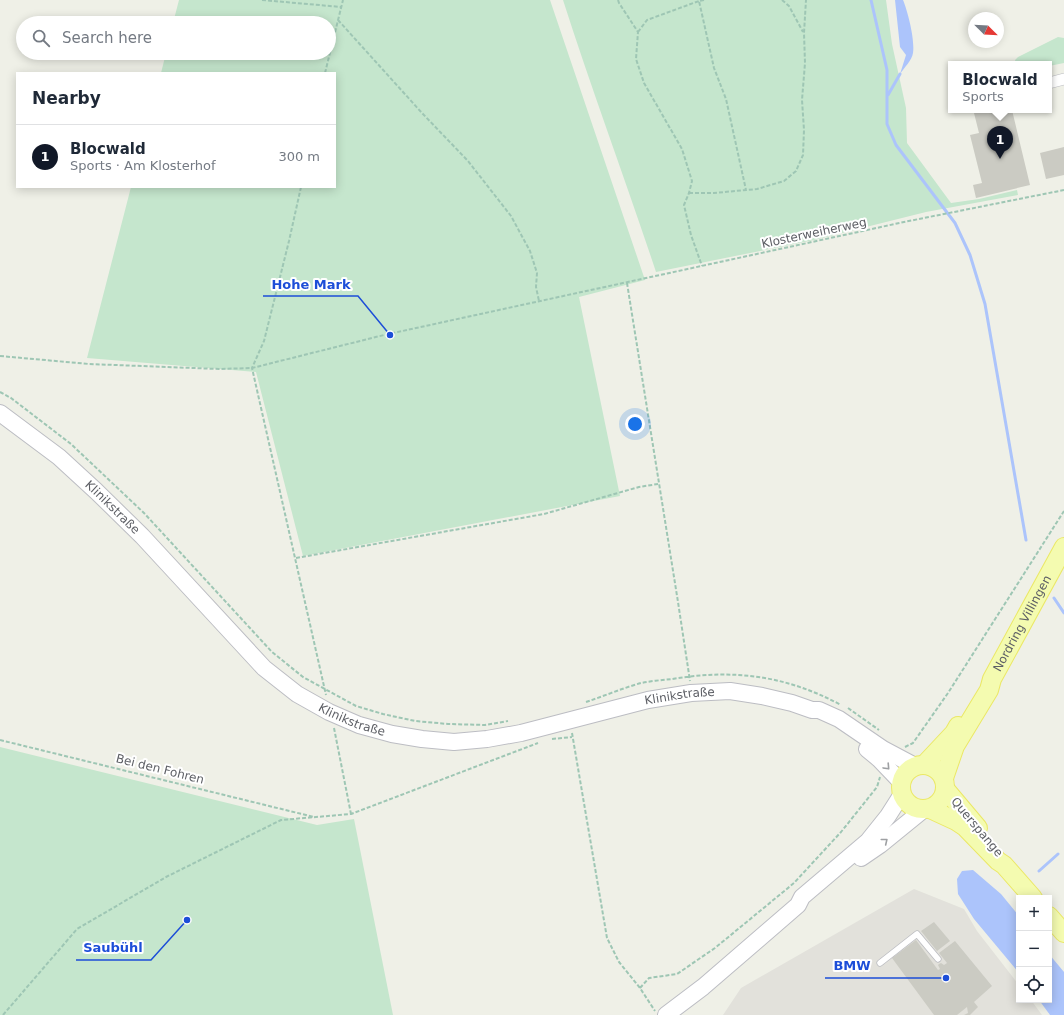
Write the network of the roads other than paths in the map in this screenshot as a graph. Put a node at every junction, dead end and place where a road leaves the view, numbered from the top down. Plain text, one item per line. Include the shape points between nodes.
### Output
1 (1064, 79) edge
2 (1052, 82) edge
3 (0, 412) edge
4 (1064, 547) edge
5 (992, 679) junction
6 (812, 710) junction
7 (919, 765) junction
8 (945, 784) junction
9 (902, 788) junction
10 (926, 809) junction
11 (1004, 865) junction
12 (1030, 895) edge
13 (798, 905) junction
14 (1052, 919) edge
15 (1064, 933) edge
16 (938, 959) dead end
17 (880, 963) dead end
18 (666, 1015) edge

1 - 2 street
3 - 6 street, Klinikstraße via 58,457 101,496 142,536 264,668 297,694 359,725 422,739 454,742 487,740 648,700 730,691 785,701
4 - 5 main road, Nordring Villingen
5 - 7 main road, Nordring Villingen via 982,686 954,733
5 - 8 main road, Nordring Villingen via 989,690 955,746
6 - 7 street, Klinikstraße via 819,710 839,719 883,749
6 -> 9 street, Klinikstraße via 815,715 844,731 879,759
7 - 8 main road via 936,768
7 - 9 main road via 904,776
8 - 10 main road via 941,802
8 - 11 main road, Querspange via 965,814 1004,857
9 - 10 main road via 905,800 910,805
9 - 13 street via 888,816 868,841 802,897
10 - 11 main road, Querspange via 956,821
13 -> 10 street via 806,904
11 - 12 main road, Querspange
13 - 18 street via 703,987
14 - 15 main road
16 - 17 lane via 917,934

